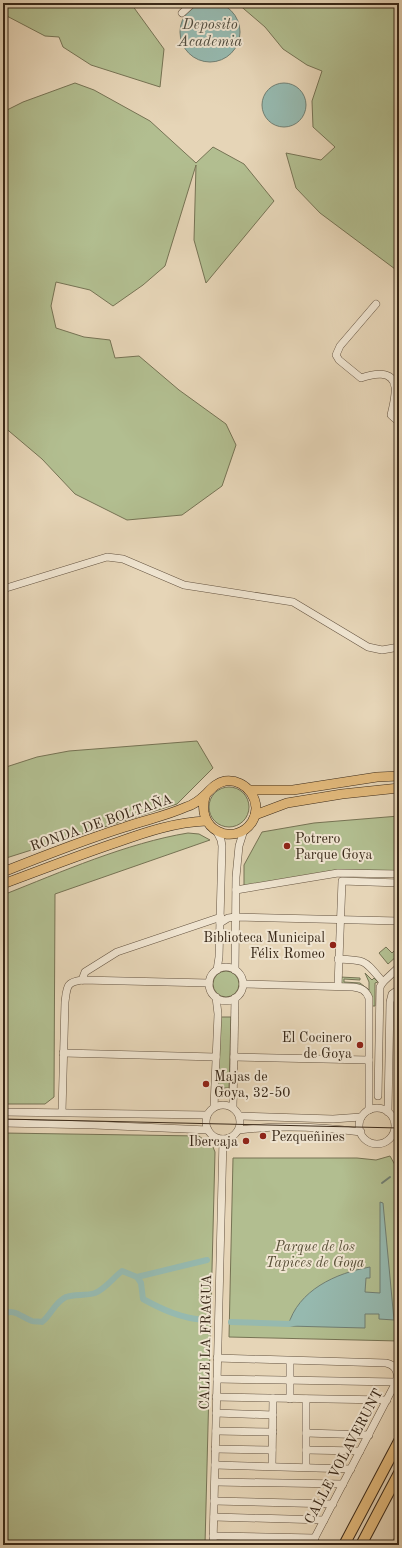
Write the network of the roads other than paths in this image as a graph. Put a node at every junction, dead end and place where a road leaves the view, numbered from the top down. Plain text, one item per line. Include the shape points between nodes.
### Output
1 (193, 3) edge
2 (182, 14) dead end
3 (376, 304) dead end
4 (399, 422) edge
5 (3, 589) edge
6 (399, 647) edge
7 (399, 776) edge
8 (399, 788) edge
9 (249, 790) junction
10 (206, 794) junction
11 (255, 815) junction
12 (206, 821) junction
13 (216, 830) junction
14 (244, 830) junction
15 (3, 872) edge
16 (399, 874) edge
17 (399, 883) edge
18 (3, 884) edge
19 (236, 890) junction
20 (236, 917) junction
21 (341, 919) junction
22 (220, 920) junction
23 (399, 921) edge
24 (338, 959) junction
25 (399, 967) edge
26 (217, 970) junction
27 (235, 970) junction
28 (82, 980) junction
29 (383, 982) junction
30 (210, 983) junction
31 (243, 984) junction
32 (338, 986) junction
33 (396, 991) edge
34 (216, 997) junction
35 (235, 998) junction
36 (63, 1053) junction
37 (216, 1057) junction
38 (234, 1057) junction
39 (369, 1060) junction
40 (378, 1096) dead end
41 (214, 1107) junction
42 (233, 1107) junction
43 (369, 1110) junction
44 (3, 1112) edge
45 (62, 1112) junction
46 (207, 1115) junction
47 (240, 1116) junction
48 (393, 1116) edge
49 (361, 1117) junction
50 (3, 1123) edge
51 (208, 1130) junction
52 (239, 1130) junction
53 (361, 1132) junction
54 (396, 1133) edge
55 (223, 1139) junction
56 (217, 1358) junction
57 (290, 1364) dead end
58 (217, 1379) junction
59 (290, 1380) junction
60 (396, 1382) junction
61 (216, 1397) junction
62 (274, 1398) junction
63 (290, 1398) junction
64 (306, 1399) junction
65 (387, 1400) junction
66 (216, 1413) junction
67 (273, 1415) junction
68 (216, 1431) junction
69 (273, 1432) junction
70 (306, 1433) junction
71 (369, 1435) junction
72 (399, 1441) edge
73 (215, 1449) junction
74 (272, 1450) junction
75 (306, 1450) junction
76 (360, 1451) junction
77 (215, 1465) junction
78 (272, 1466) junction
79 (306, 1467) junction
80 (351, 1469) junction
81 (399, 1473) edge
82 (215, 1482) junction
83 (343, 1484) junction
84 (214, 1501) junction
85 (333, 1504) junction
86 (377, 1515) junction
87 (214, 1517) junction
88 (324, 1520) junction
89 (213, 1536) junction
90 (313, 1542) edge
91 (213, 1545) edge
92 (344, 1545) edge
93 (361, 1545) edge
94 (365, 1545) edge

1 - 2 street
3 - 4 street via 340,346 336,355 361,378 375,373 393,380 396,387 391,415
5 - 6 street via 106,557 123,559 184,585 293,602 368,647 382,650
7 - 9 main road, RONDA DE BOLTAÑA via 293,790
8 - 11 main road via 288,803
9 - 10 main road, RONDA DE BOLTAÑA via 237,782 230,781 216,784
9 - 11 main road via 254,797
10 - 12 main road via 203,808
10 - 15 main road, RONDA DE BOLTAÑA via 191,805 166,815 125,827
11 - 14 main road
12 - 13 main road
12 - 18 main road, RONDA DE BOLTAÑA via 190,821 133,837
13 - 14 main road via 230,834
13 - 22 street via 222,846
14 - 19 street via 238,851
16 - 19 street via 338,873
17 - 21 street via 342,881
19 - 20 street
20 - 21 street
20 - 22 street
20 - 27 street
21 - 23 street
21 - 24 street
22 - 26 street
22 - 28 street via 117,952 85,972
24 - 29 street via 365,962
24 - 32 street
25 - 29 street
26 - 27 street via 226,967
26 - 30 street via 212,975
27 - 31 street
28 - 30 street
28 - 36 street via 71,983 66,988
29 - 40 street via 380,987
30 - 34 street via 211,992
31 - 32 street
31 - 35 street
32 - 39 street via 358,988 367,993
33 - 48 street via 390,1002
34 - 35 street via 224,1001
34 - 37 street
35 - 38 street
36 - 37 street
36 - 45 street
37 - 41 street
38 - 39 street
38 - 42 street
39 - 43 street
41 - 42 street via 223,1104
41 - 46 street
42 - 47 street
43 - 48 street via 380,1108
43 - 49 street
44 - 45 street
45 - 46 street
46 - 51 street
47 - 49 street via 333,1119
47 - 52 street
48 - 54 street
49 - 53 street
50 - 51 street
51 - 55 street via 214,1136
52 - 53 street via 267,1127
52 - 55 street via 233,1136
53 - 54 street via 366,1139 376,1144 386,1141
55 - 56 street, CALLE LA FRAGUA
56 - 58 street, CALLE LA FRAGUA
56 - 60 street, CALLE VOLAVERUNT via 386,1363 396,1369
57 - 59 street
58 - 59 street
58 - 61 street, CALLE LA FRAGUA
59 - 60 street
59 - 63 street
60 - 65 street, CALLE VOLAVERUNT
61 - 62 street
61 - 66 street, CALLE LA FRAGUA
62 - 63 street
62 - 67 street
63 - 64 street
64 - 65 street
64 - 70 street
65 - 71 street, CALLE VOLAVERUNT
66 - 67 street
66 - 68 street, CALLE LA FRAGUA
67 - 69 street
68 - 69 street
68 - 73 street, CALLE LA FRAGUA
69 - 74 street
70 - 71 street
70 - 75 street
71 - 76 street, CALLE VOLAVERUNT
72 - 92 highway
73 - 74 street
73 - 77 street, CALLE LA FRAGUA
74 - 78 street
75 - 76 street
75 - 79 street
76 - 80 street, CALLE VOLAVERUNT
77 - 78 street
77 - 82 street, CALLE LA FRAGUA
78 - 79 street
79 - 80 street
80 - 83 street, CALLE VOLAVERUNT
81 - 86 highway
82 - 83 street
82 - 84 street, CALLE LA FRAGUA
83 - 85 street, CALLE VOLAVERUNT
84 - 85 street
84 - 87 street, CALLE LA FRAGUA
85 - 88 street, CALLE VOLAVERUNT
86 - 93 highway
86 - 94 highway
87 - 88 street
87 - 89 street, CALLE LA FRAGUA
88 - 90 street, CALLE VOLAVERUNT
89 - 90 street
89 - 91 street, CALLE LA FRAGUA

